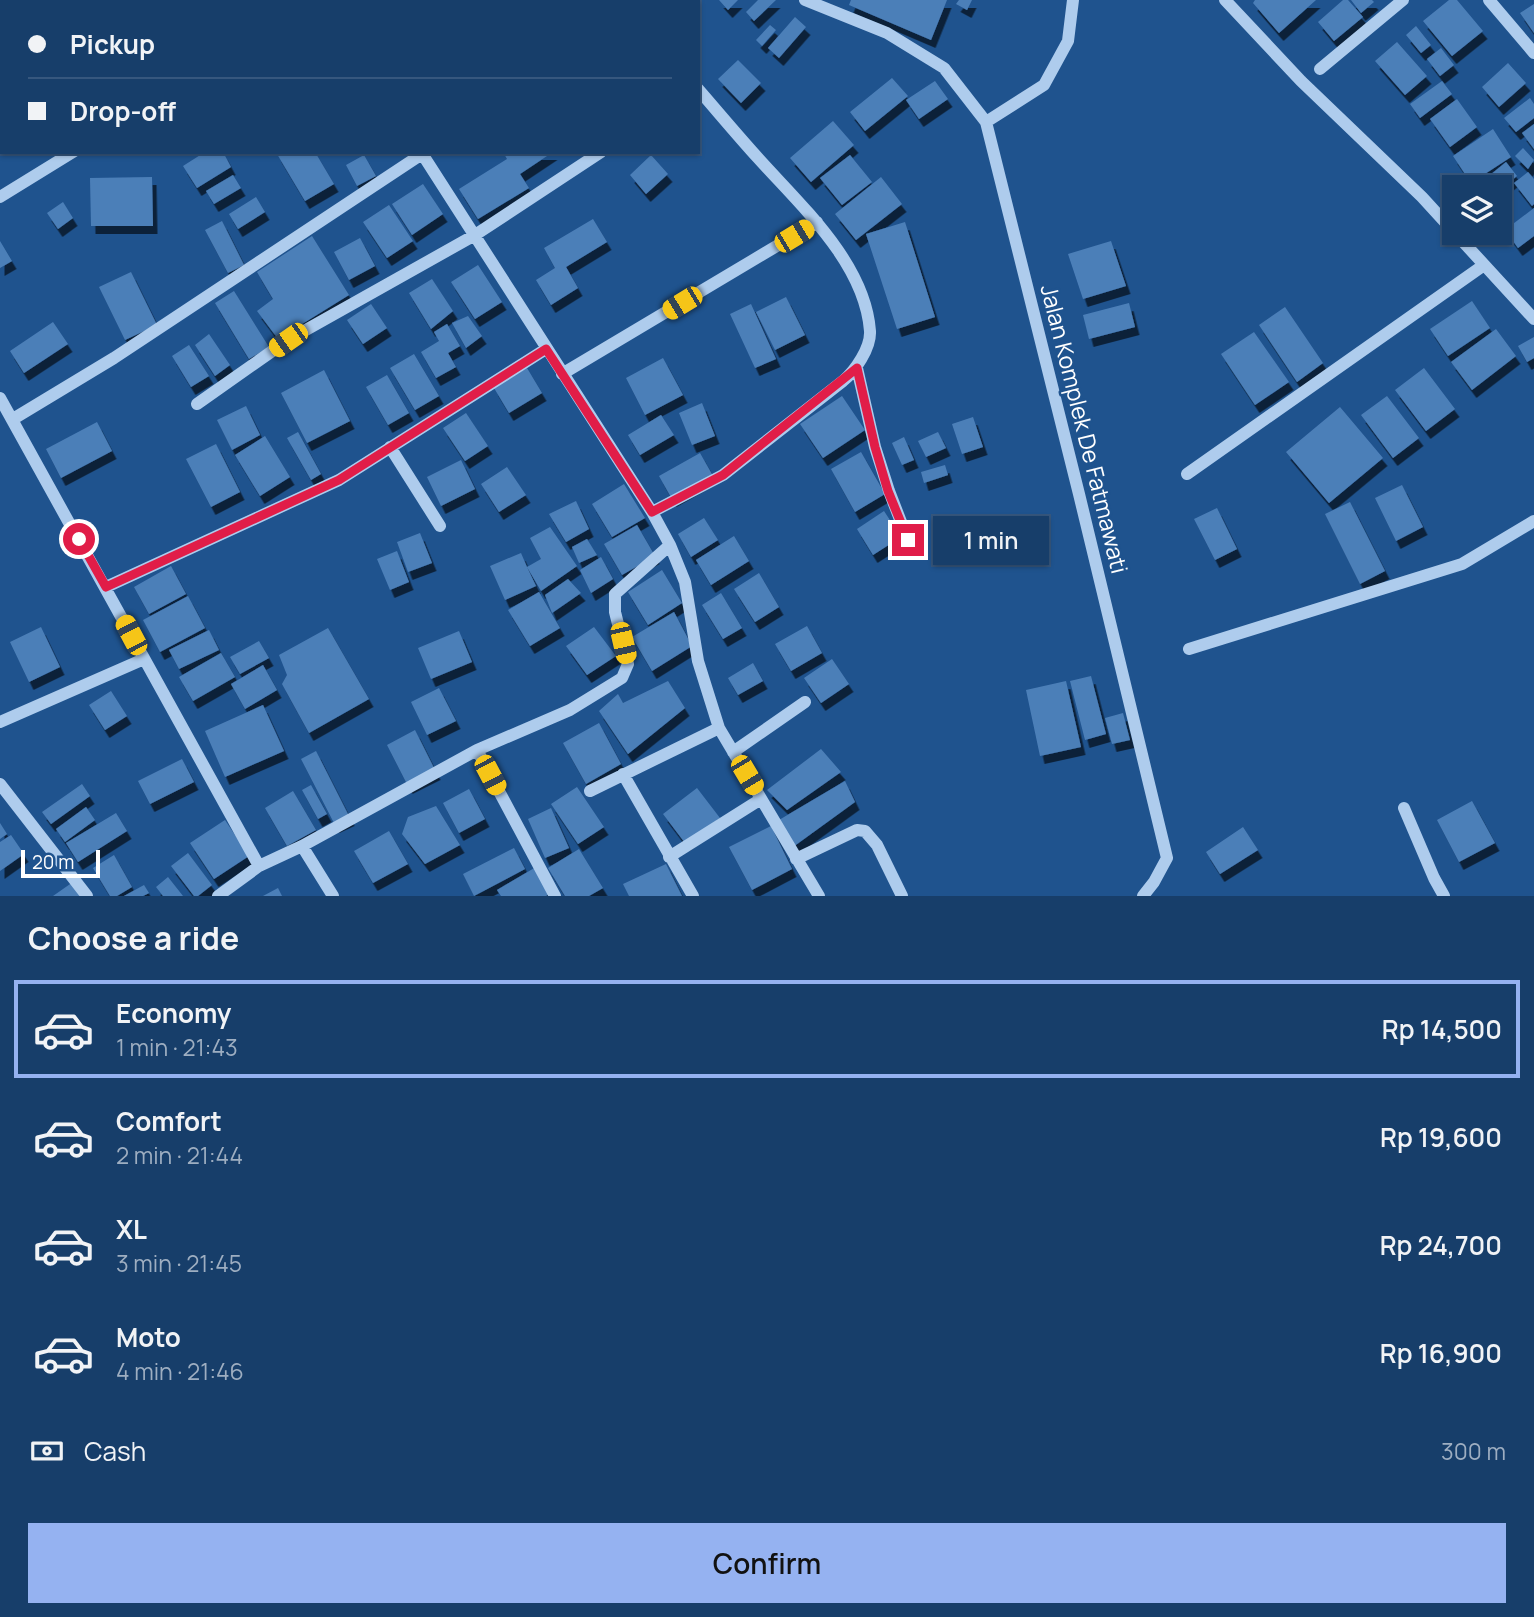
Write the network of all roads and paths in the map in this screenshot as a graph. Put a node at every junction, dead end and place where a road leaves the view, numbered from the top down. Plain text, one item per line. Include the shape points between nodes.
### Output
1 (804, 0) edge
2 (1073, 0) edge
3 (1225, 0) edge
4 (1403, 0) edge
5 (1489, 0) edge
6 (1534, 53) edge
7 (1320, 69) dead end
8 (700, 91) edge
9 (986, 122) junction
10 (70, 154) edge
11 (420, 154) edge
12 (423, 154) edge
13 (598, 154) edge
14 (0, 197) edge
15 (1442, 218) edge
16 (817, 222) junction
17 (475, 235) junction
18 (1466, 245) edge
19 (1484, 265) junction
20 (1534, 319) edge
21 (546, 349) junction
22 (857, 368) junction
23 (562, 374) junction
24 (0, 398) edge
25 (197, 404) dead end
26 (12, 419) junction
27 (390, 447) junction
28 (1186, 474) dead end
29 (652, 512) junction
30 (1534, 521) edge
31 (440, 526) dead end
32 (908, 540) dead end
33 (670, 545) junction
34 (106, 587) junction
35 (1189, 649) dead end
36 (144, 659) junction
37 (805, 702) dead end
38 (0, 722) edge
39 (719, 728) junction
40 (477, 750) junction
41 (733, 752) junction
42 (623, 775) junction
43 (0, 784) edge
44 (590, 791) dead end
45 (761, 799) junction
46 (1404, 808) dead end
47 (302, 846) junction
48 (669, 857) junction
49 (796, 859) junction
50 (259, 866) junction
51 (226, 893) edge
52 (87, 896) edge
53 (333, 896) edge
54 (555, 896) edge
55 (693, 896) edge
56 (819, 896) edge
57 (902, 896) edge
58 (1143, 896) edge
59 (1444, 896) edge

1 - 9 street via 887,33 944,68
2 - 9 street via 1068,41 1044,85
3 - 15 street
4 - 7 street
5 - 6 street
8 - 16 street
9 - 58 street, Jalan Komplek De Fatmawati via 1167,858
10 - 14 street
11 - 26 street via 114,358
12 - 17 street
13 - 17 street
16 - 22 street via 844,257 861,295 870,333
16 - 23 street
17 - 21 street
17 - 25 street via 288,340
18 - 19 street
19 - 20 street
19 - 28 street
21 - 23 street
21 - 27 street
22 - 29 street via 723,475
22 - 32 street via 888,491
23 - 29 street
24 - 26 street
26 - 34 street
27 - 31 street
27 - 34 street via 339,480
29 - 33 street
30 - 35 street via 1462,564
33 - 39 street via 685,582 698,661
33 - 40 street via 615,594 628,664 622,678 570,710
34 - 36 street
36 - 38 street
36 - 50 street
37 - 41 street
39 - 41 street
39 - 42 street
40 - 47 street
40 - 54 street
41 - 45 street
42 - 44 street
42 - 48 street
43 - 52 street
45 - 48 street
45 - 49 street
46 - 59 street
47 - 50 street
47 - 53 street
48 - 55 street
49 - 56 street
49 - 57 street via 857,830 865,831 877,845
50 - 51 street

